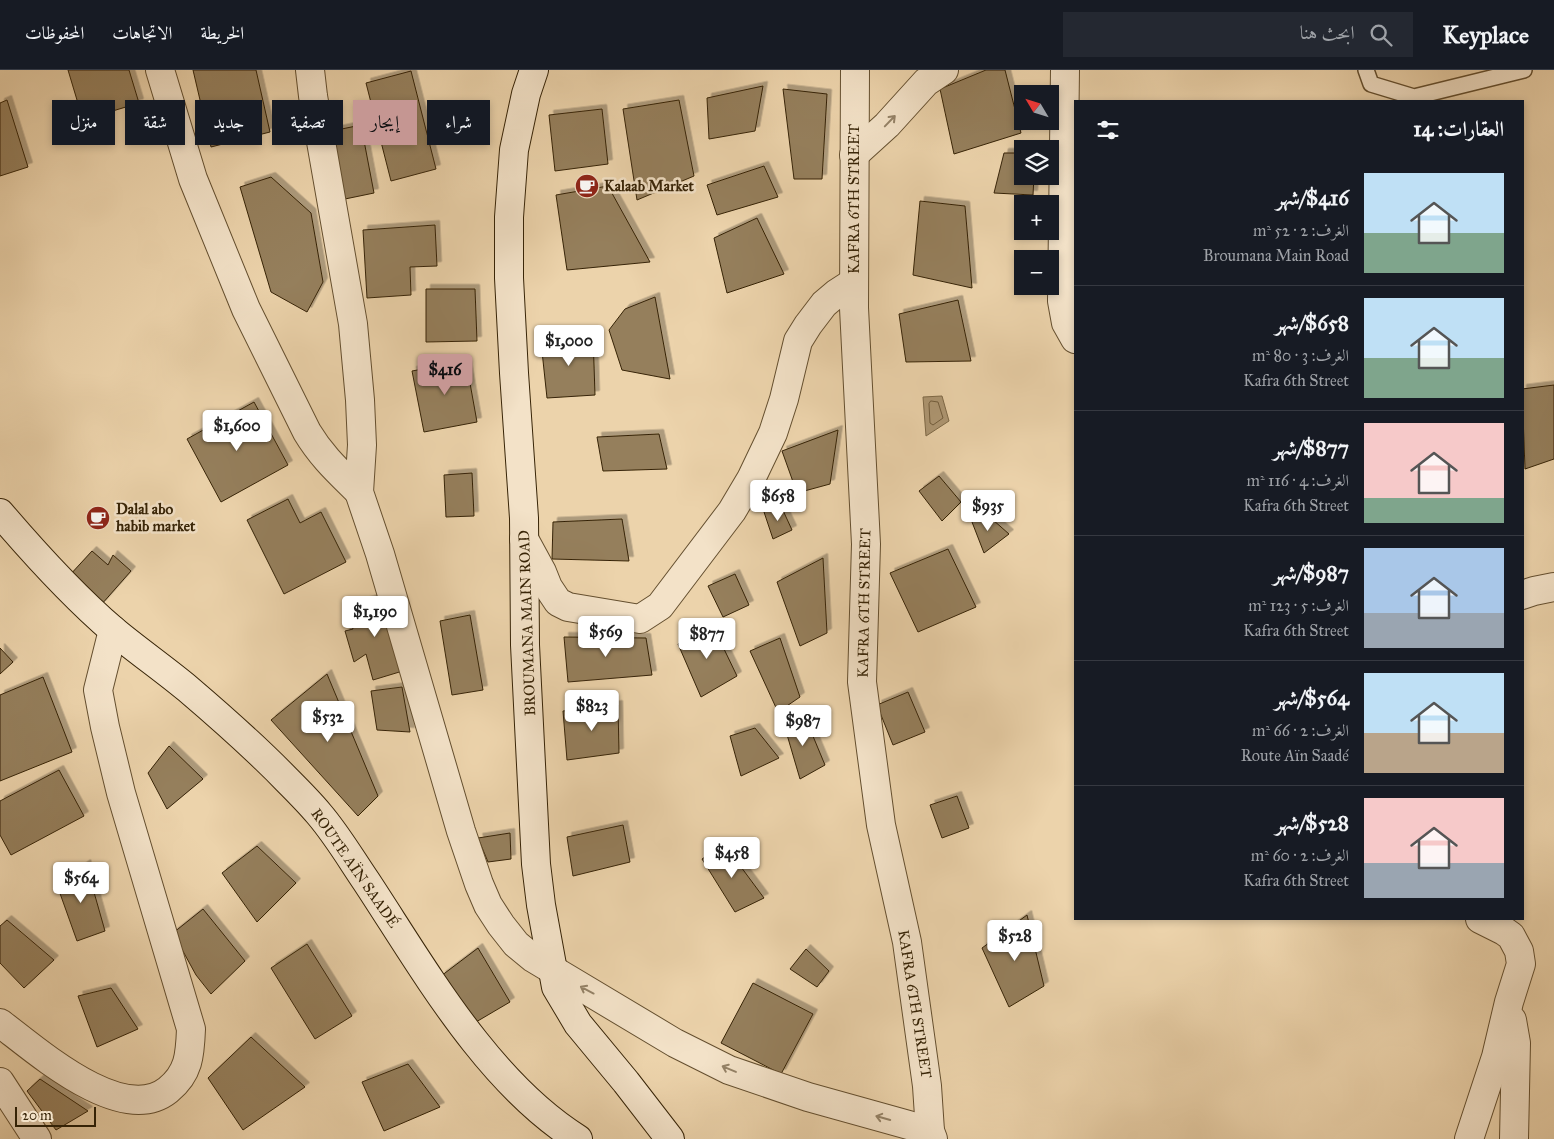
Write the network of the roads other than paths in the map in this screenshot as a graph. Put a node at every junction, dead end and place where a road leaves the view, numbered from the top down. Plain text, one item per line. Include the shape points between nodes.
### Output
1 (160, 70) edge
2 (310, 70) edge
3 (534, 70) edge
4 (855, 70) edge
5 (944, 70) edge
6 (1065, 70) edge
7 (1366, 70) edge
8 (1524, 70) edge
9 (854, 155) junction
10 (854, 282) junction
11 (1074, 337) edge
12 (359, 492) junction
13 (0, 513) edge
14 (524, 539) junction
15 (1554, 587) edge
16 (1524, 594) edge
17 (113, 630) junction
18 (1482, 920) edge
19 (552, 971) junction
20 (1509, 1002) junction
21 (0, 1023) edge
22 (0, 1082) edge
23 (932, 1135) edge
24 (37, 1139) edge
25 (578, 1139) edge
26 (670, 1139) edge
27 (1469, 1139) edge
28 (1514, 1139) edge

1 - 12 street via 193,179 246,309 317,449
2 - 12 street via 353,324 362,445
3 - 14 street, BROUMANA MAIN ROAD via 514,150 508,217
4 - 9 street, KAFRA 6TH STREET
9 -> 5 street via 926,82
6 - 11 street via 1062,301 1066,323
7 - 8 lane via 1371,84 1414,97
9 - 10 street, KAFRA 6TH STREET
10 - 14 street via 824,304 798,341 773,434 751,479 712,541 660,606 640,619 568,608 558,602 548,587
10 - 23 street, KAFRA 6TH STREET via 866,544 862,682 881,825 907,942
12 - 19 street via 479,884 488,905 516,944
13 - 17 street, ROUTE AÏN SAADÉ via 38,557
14 - 19 street, BROUMANA MAIN ROAD via 525,645 536,864
15 - 16 street
17 - 21 street via 98,690 123,802 191,1029 190,1054 185,1071 161,1096 129,1099 99,1091 66,1073
17 - 25 street, ROUTE AÏN SAADÉ via 202,701 319,813 480,1048 515,1088
18 - 20 street via 1504,930 1519,951 1521,964
23 -> 19 street via 730,1070 675,1043
19 - 26 street, BROUMANA MAIN ROAD via 556,987 578,1024
20 - 27 street via 1496,1057
20 - 28 street via 1516,1042
22 - 24 street

